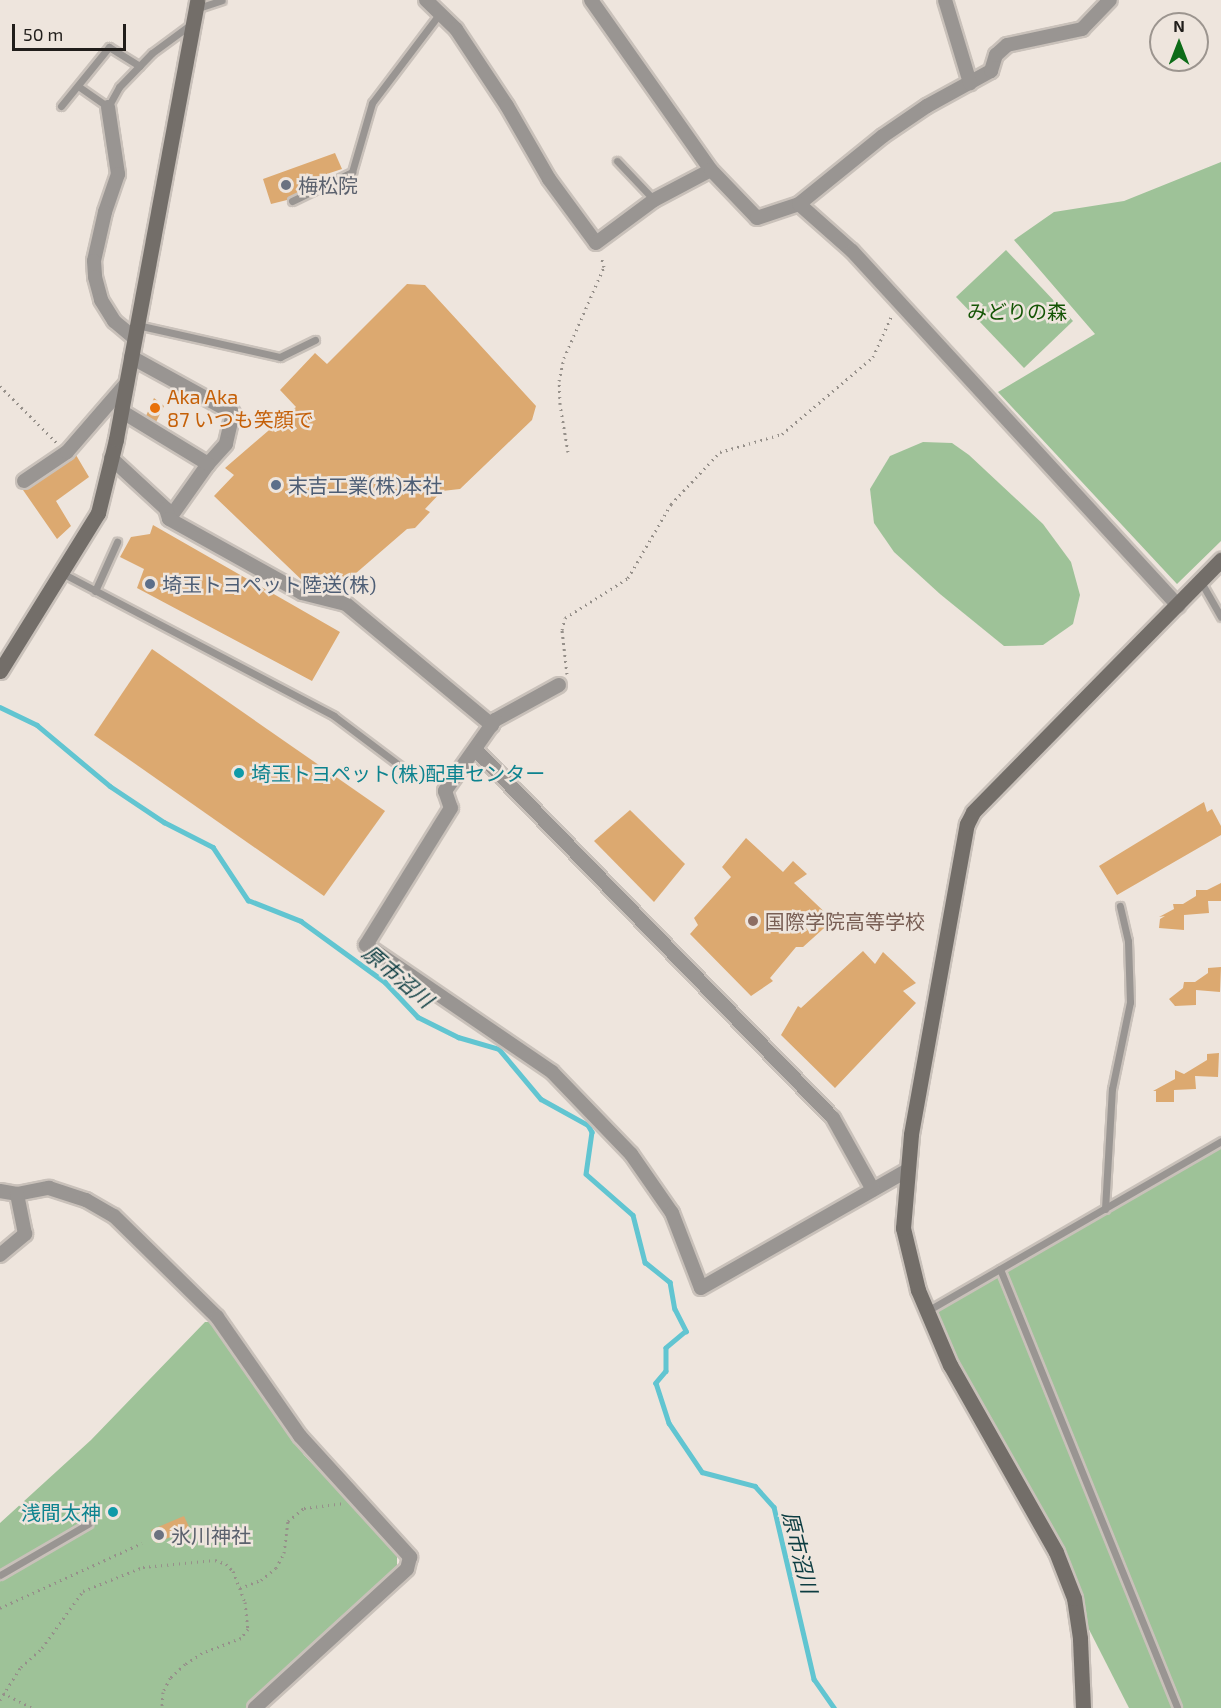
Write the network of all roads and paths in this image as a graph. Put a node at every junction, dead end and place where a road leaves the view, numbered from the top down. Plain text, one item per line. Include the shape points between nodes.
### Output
1 (222, 0) edge
2 (426, 0) edge
3 (591, 0) edge
4 (945, 0) edge
5 (1110, 0) edge
6 (195, 11) edge
7 (440, 13) junction
8 (140, 66) junction
9 (970, 83) junction
10 (78, 86) junction
11 (61, 106) dead end
12 (108, 107) junction
13 (617, 161) dead end
14 (711, 170) junction
15 (654, 200) junction
16 (292, 201) dead end
17 (799, 204) junction
18 (596, 243) junction
19 (898, 303) junction
20 (135, 332) junction
21 (315, 340) dead end
22 (131, 357) junction
23 (126, 384) junction
24 (0, 386) edge
25 (121, 411) junction
26 (67, 452) junction
27 (568, 452) dead end
28 (111, 458) junction
29 (208, 464) junction
30 (24, 481) dead end
31 (169, 519) junction
32 (117, 542) dead end
33 (1221, 560) edge
34 (62, 573) junction
35 (1201, 582) junction
36 (95, 591) junction
37 (1178, 606) junction
38 (1221, 617) edge
39 (0, 671) edge
40 (559, 685) joint
41 (492, 725) junction
42 (475, 749) junction
43 (411, 774) dead end
44 (1120, 906) dead end
45 (1221, 1141) edge
46 (908, 1170) junction
47 (873, 1190) junction
48 (0, 1191) edge
49 (17, 1194) junction
50 (1105, 1209) junction
51 (0, 1255) edge
52 (1000, 1269) junction
53 (927, 1311) junction
54 (360, 1502) junction
55 (88, 1524) dead end
56 (142, 1543) dead end
57 (0, 1575) edge
58 (240, 1588) junction
59 (0, 1608) edge
60 (3, 1694) junction
61 (0, 1700) edge
62 (32, 1708) edge
63 (162, 1708) edge
64 (255, 1708) edge
65 (1083, 1708) edge
66 (1177, 1708) edge

1 - 6 lane
2 - 7 street
3 - 14 street
4 - 9 street
5 - 9 street via 1082,30 1007,45 996,55 991,71
6 - 8 lane
6 - 20 street
7 - 16 lane via 372,103 352,172
7 - 18 street via 456,29 549,179
8 - 10 lane via 109,47
8 - 12 lane via 119,87
9 - 17 street via 883,136
10 - 11 lane
10 - 12 lane
12 - 20 street via 118,174 94,261 95,277 101,300 114,321
13 - 15 lane
14 - 15 street
14 - 17 street via 757,218
15 - 18 street
17 - 19 street via 852,250
18 - 27 path via 604,267 564,358 559,381
19 - 37 street
19 - 40 path via 873,357 782,434 720,452 671,504 628,578 565,618 562,630 568,671
20 - 21 lane via 280,357
20 - 22 street
22 - 23 street
22 - 29 street via 233,413 226,444
23 - 25 street
23 - 26 street
24 - 26 path
25 - 28 street
25 - 29 street
26 - 30 street
28 - 31 street via 166,509
28 - 34 street via 98,513
29 - 31 street
31 - 41 street via 302,593 346,604
32 - 36 lane
33 - 35 street
34 - 36 lane
34 - 39 street
35 - 37 street
35 - 38 lane
36 - 43 lane via 334,716
37 - 46 street via 973,812 967,824 911,1134
40 - 41 street
41 - 42 street
42 - 47 street via 833,1118
42 - 47 street via 445,791 451,808 366,945 552,1072 631,1154 672,1213 701,1288
44 - 50 lane via 1128,941 1130,1002 1112,1089
45 - 50 lane
46 - 47 street
46 - 53 street via 903,1228
48 - 49 street
49 - 51 street via 25,1234
49 - 54 street via 49,1188 86,1200 114,1216 217,1317 300,1436
50 - 52 lane
52 - 53 lane
52 - 66 lane
53 - 65 street via 950,1365 1056,1552 1074,1598
54 - 58 path via 304,1508 288,1521 284,1554 276,1568 261,1580
54 - 64 street via 410,1557 407,1569
55 - 57 lane
56 - 59 path
58 - 60 path via 233,1571 215,1560 142,1567 100,1583 83,1591 52,1636 21,1667
58 - 63 path via 248,1612 248,1629 241,1638 185,1664 170,1678 163,1692
60 - 61 path
60 - 62 path

